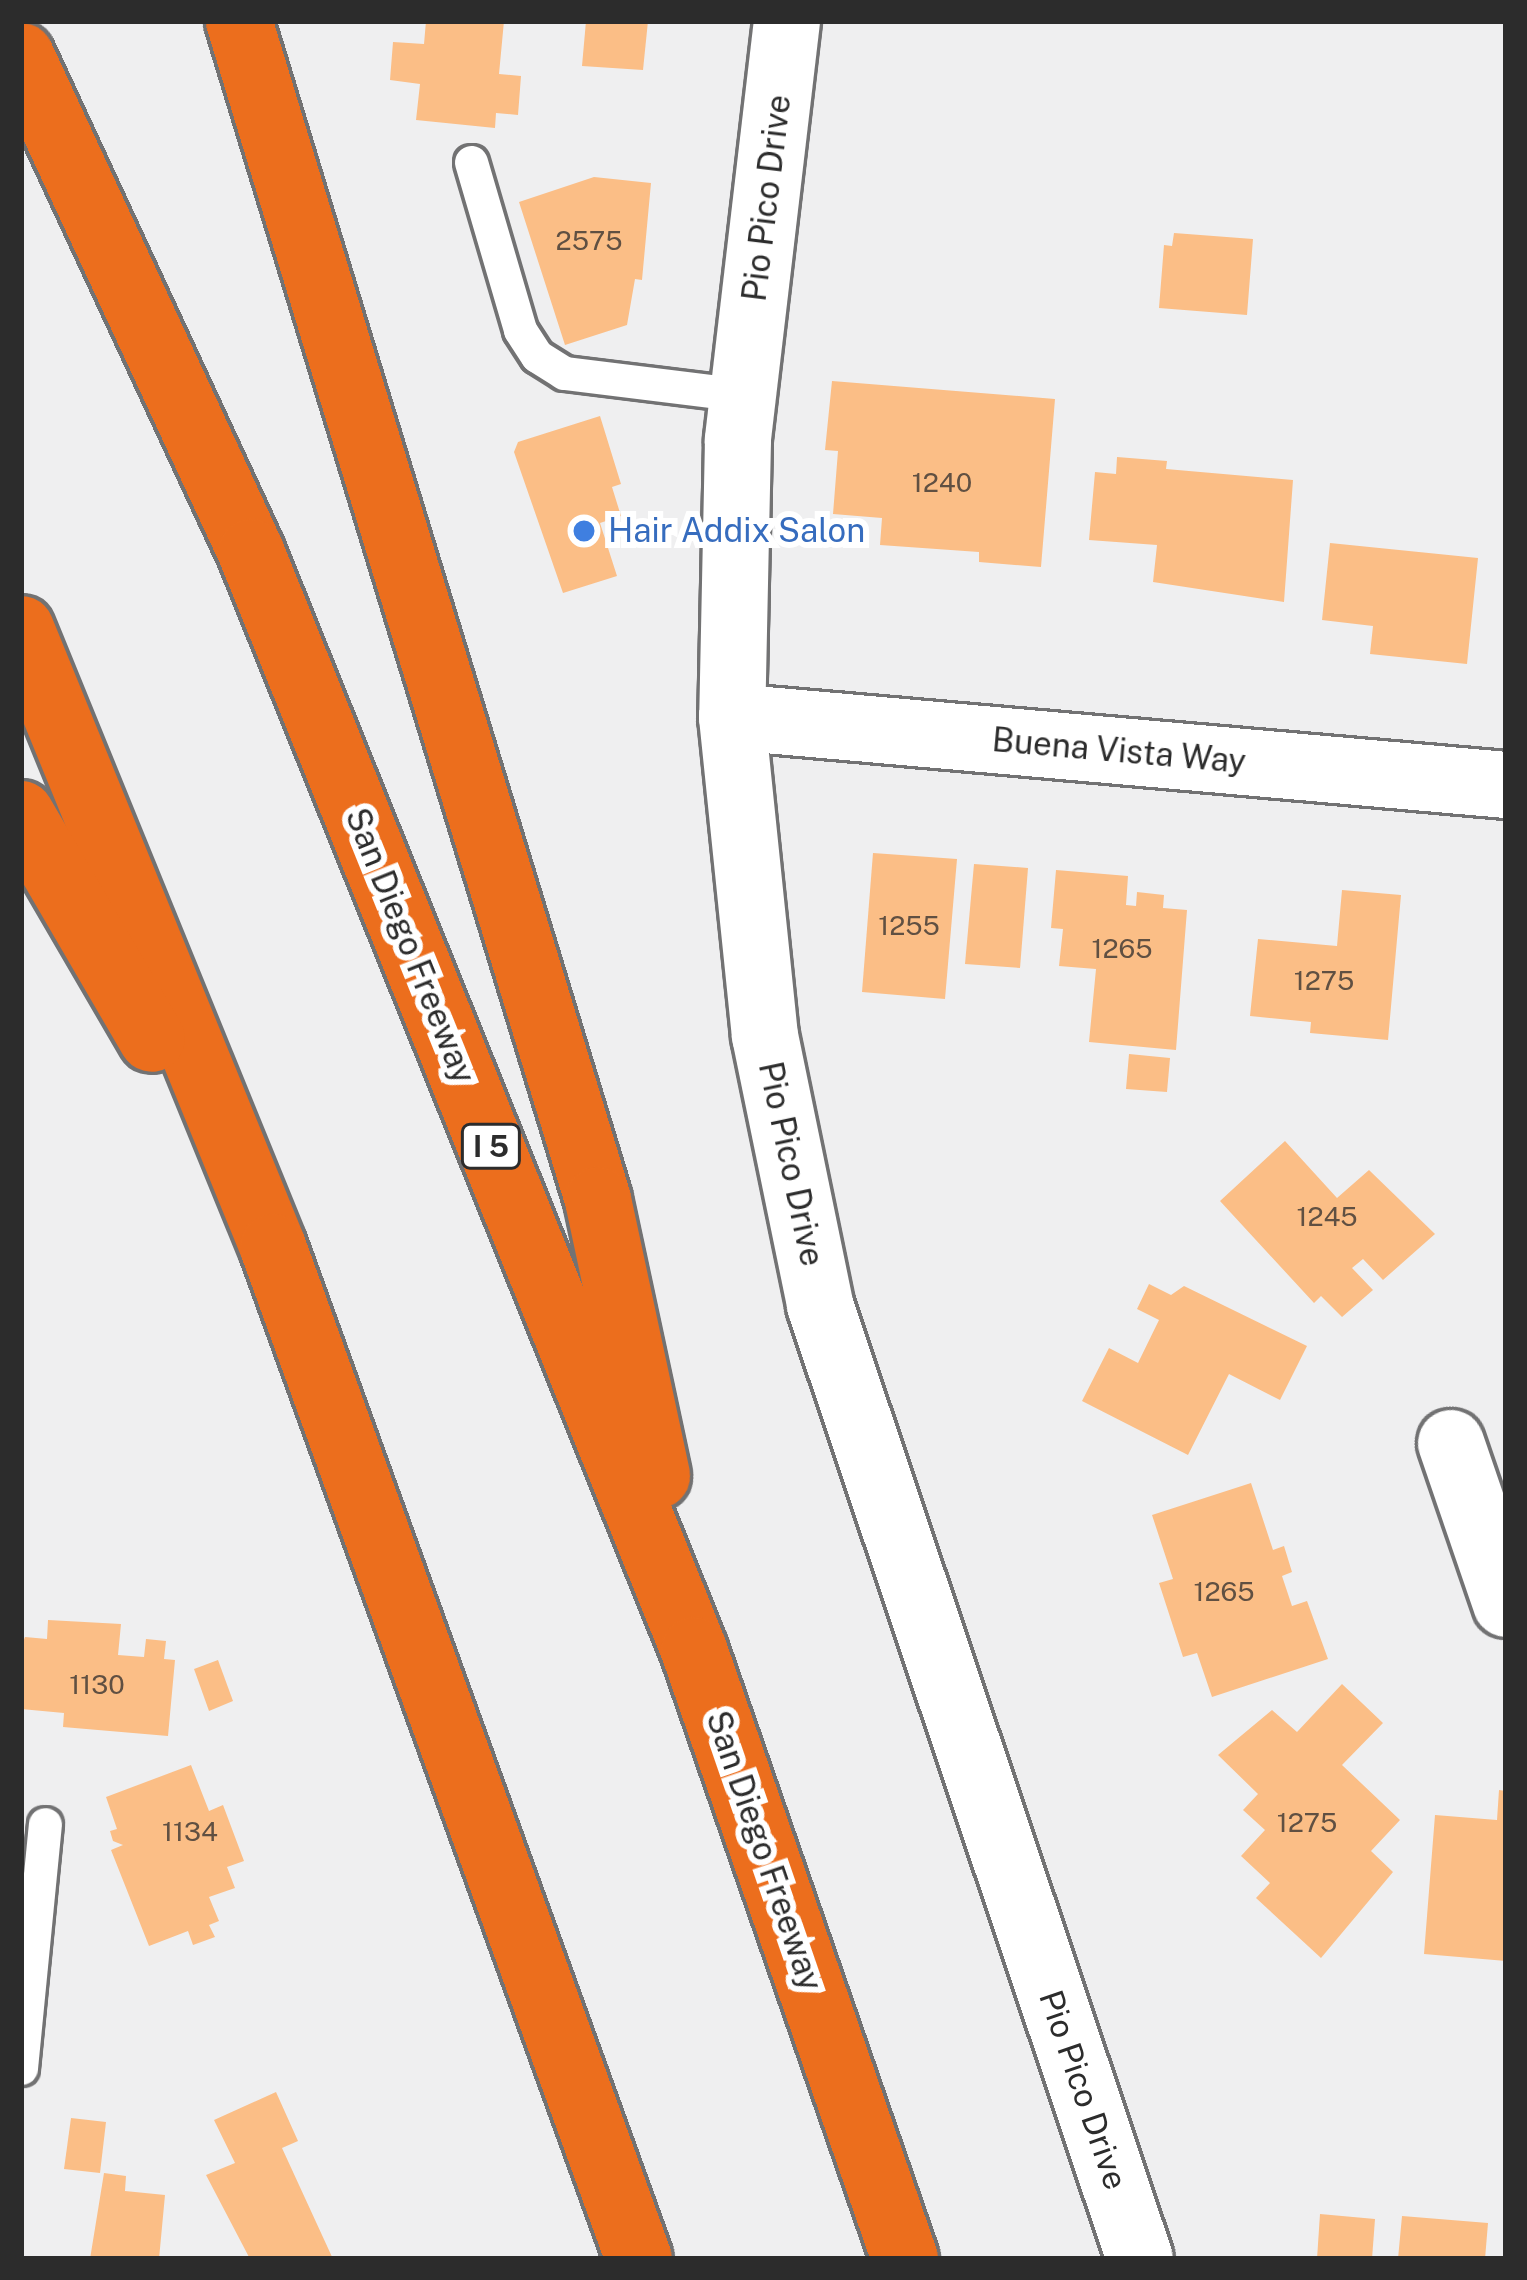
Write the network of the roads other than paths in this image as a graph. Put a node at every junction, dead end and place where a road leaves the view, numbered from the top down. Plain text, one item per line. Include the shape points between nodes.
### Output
1 (239, 21) edge
2 (787, 21) edge
3 (21, 56) edge
4 (471, 162) dead end
5 (744, 395) junction
6 (21, 629) edge
7 (732, 717) junction
8 (1506, 784) edge
9 (21, 814) edge
10 (272, 1246) junction
11 (1451, 1443) dead end
12 (1506, 1604) edge
13 (694, 1650) junction
14 (45, 1824) dead end
15 (21, 2068) edge
16 (639, 2259) edge
17 (905, 2259) edge
18 (1139, 2259) edge

1 - 13 highway via 598,1200
2 - 5 street, Pio Pico Drive
3 - 13 highway, San Diego Freeway / I 5 via 251,552
4 - 5 lane via 520,330 537,356 563,373
5 - 7 street, Pio Pico Drive
6 - 10 highway
7 - 8 street, Buena Vista Way
7 - 18 street, Pio Pico Drive via 765,1036 820,1305
9 - 10 highway
10 - 16 highway
11 - 12 street
13 - 17 highway, San Diego Freeway / I 5
14 - 15 lane

